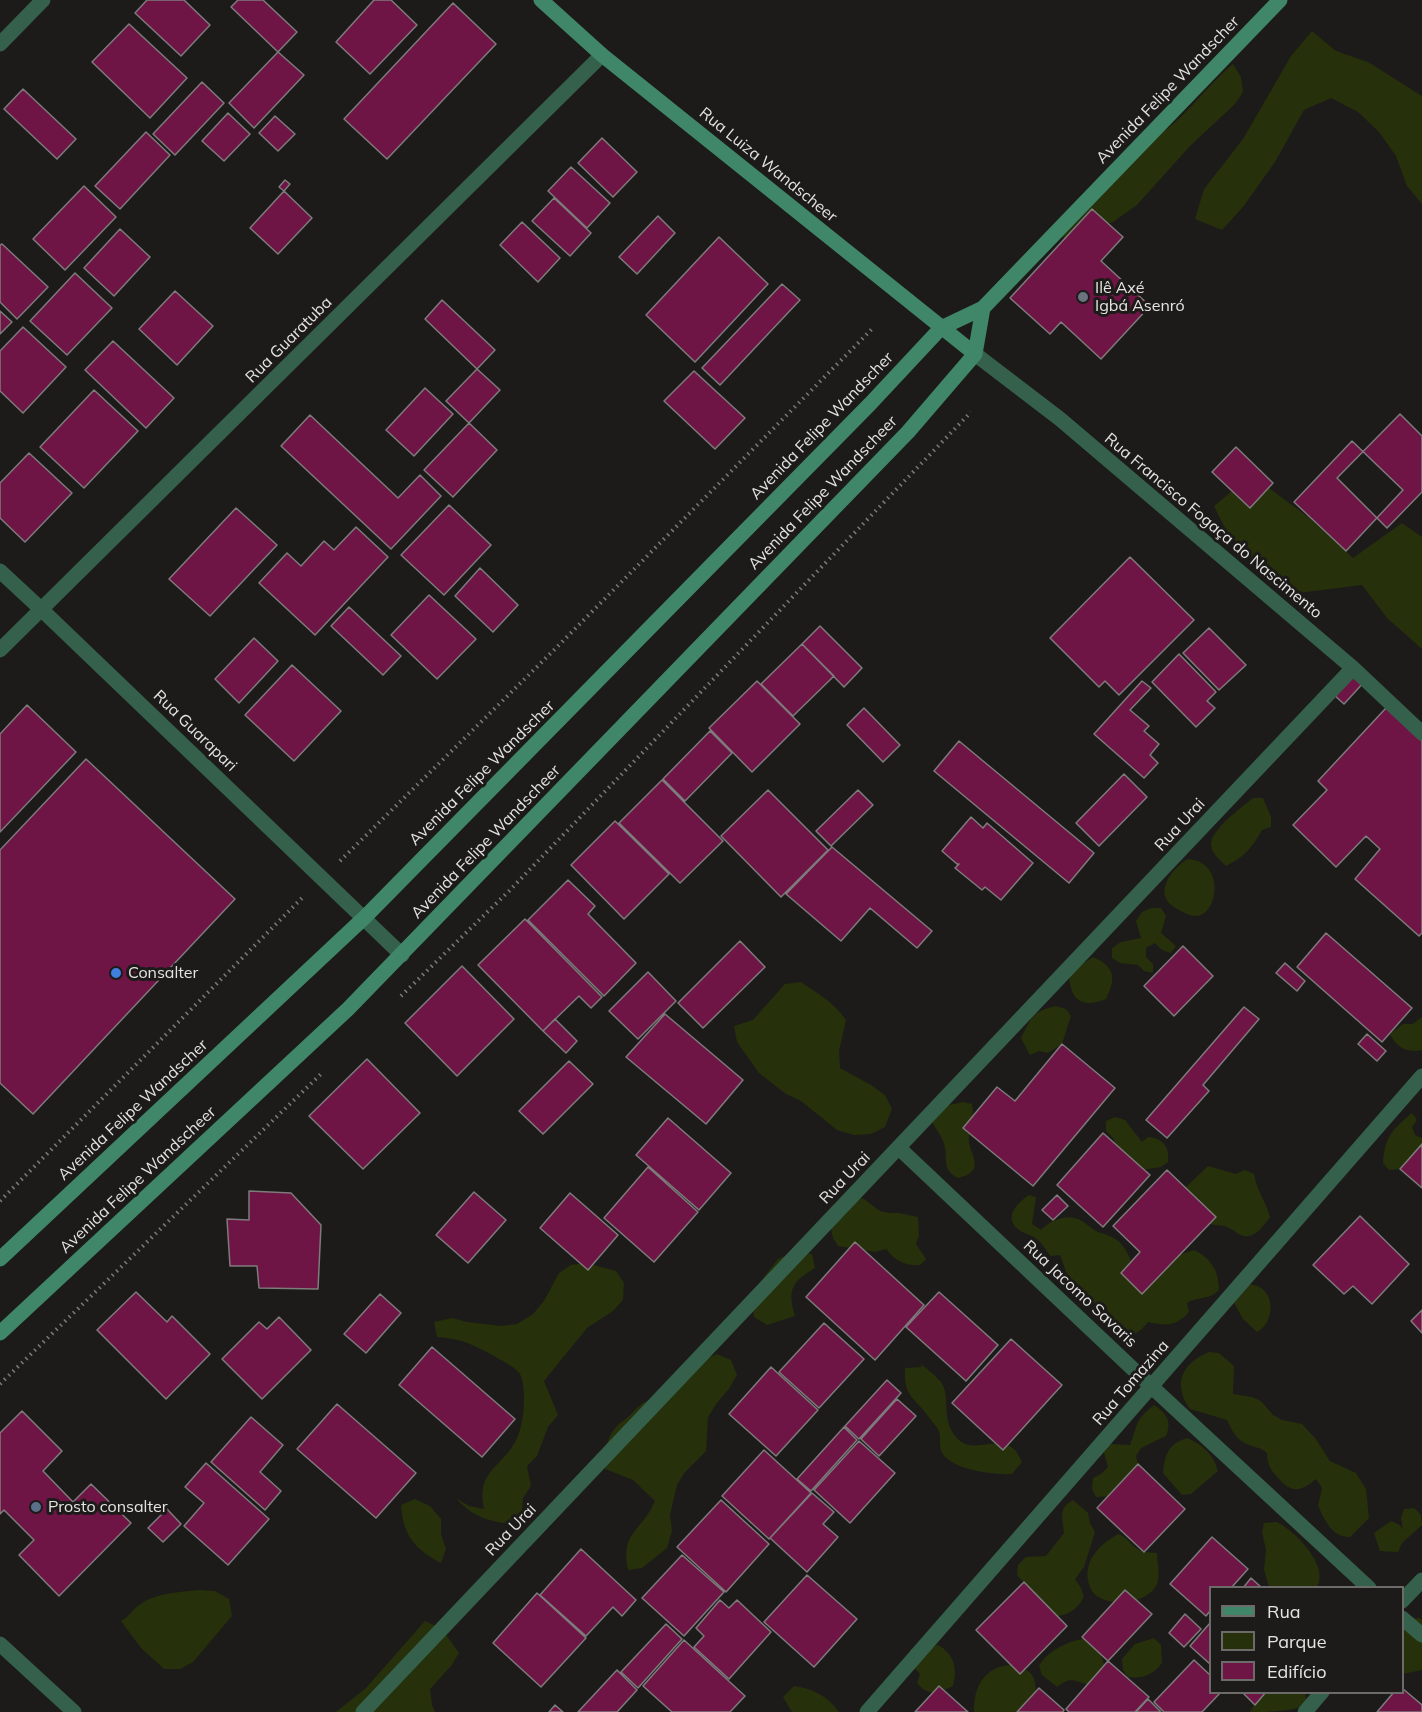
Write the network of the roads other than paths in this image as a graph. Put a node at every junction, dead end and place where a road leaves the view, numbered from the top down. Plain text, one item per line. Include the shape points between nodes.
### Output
1 (43, 0) edge
2 (541, 0) edge
3 (1280, 0) edge
4 (0, 44) edge
5 (602, 55) junction
6 (983, 308) junction
7 (941, 328) junction
8 (975, 354) junction
9 (0, 572) edge
10 (42, 610) junction
11 (0, 650) edge
12 (1353, 668) junction
13 (1422, 733) edge
14 (365, 917) junction
15 (402, 955) junction
16 (1422, 1076) edge
17 (899, 1148) junction
18 (0, 1259) edge
19 (0, 1333) edge
20 (1152, 1387) junction
21 (1422, 1580) edge
22 (1368, 1586) edge
23 (1404, 1599) edge
24 (1404, 1620) edge
25 (1422, 1635) edge
26 (0, 1644) edge
27 (1320, 1694) edge
28 (74, 1712) edge
29 (363, 1712) edge
30 (867, 1712) edge
31 (1305, 1712) edge

1 - 4 street
2 - 5 main road, Rua Luiza Wandscheer
3 - 6 main road, Avenida Felipe Wandscher
5 - 7 main road, Rua Luiza Wandscheer
5 - 10 street, Rua Guaratuba
6 - 7 main road, Avenida Felipe Wandscher
6 - 8 main road
7 - 8 main road, Rua Luiza Wandscheer
7 - 14 main road, Avenida Felipe Wandscher
8 - 12 street, Rua Francisco Fogaça do Nascimento via 1060,419
8 - 15 main road, Avenida Felipe Wandscheer via 908,432
9 - 10 street, Rua Guarapari
10 - 11 street, Rua Guaratuba
10 - 14 street, Rua Guarapari
12 - 13 street, Rua Francisco Fogaça do Nascimento
12 - 17 street, Rua Urai
14 - 15 street, Rua Guarapari
14 - 18 main road, Avenida Felipe Wandscher
15 - 19 main road, Avenida Felipe Wandscheer
16 - 20 street, Rua Tomazina
17 - 20 street, Rua Jacomo Savaris
17 - 29 street, Rua Urai
20 - 22 street, Rua Jacomo Savaris
20 - 30 street, Rua Tomazina
21 - 23 street
24 - 25 street
26 - 28 street
27 - 31 street

